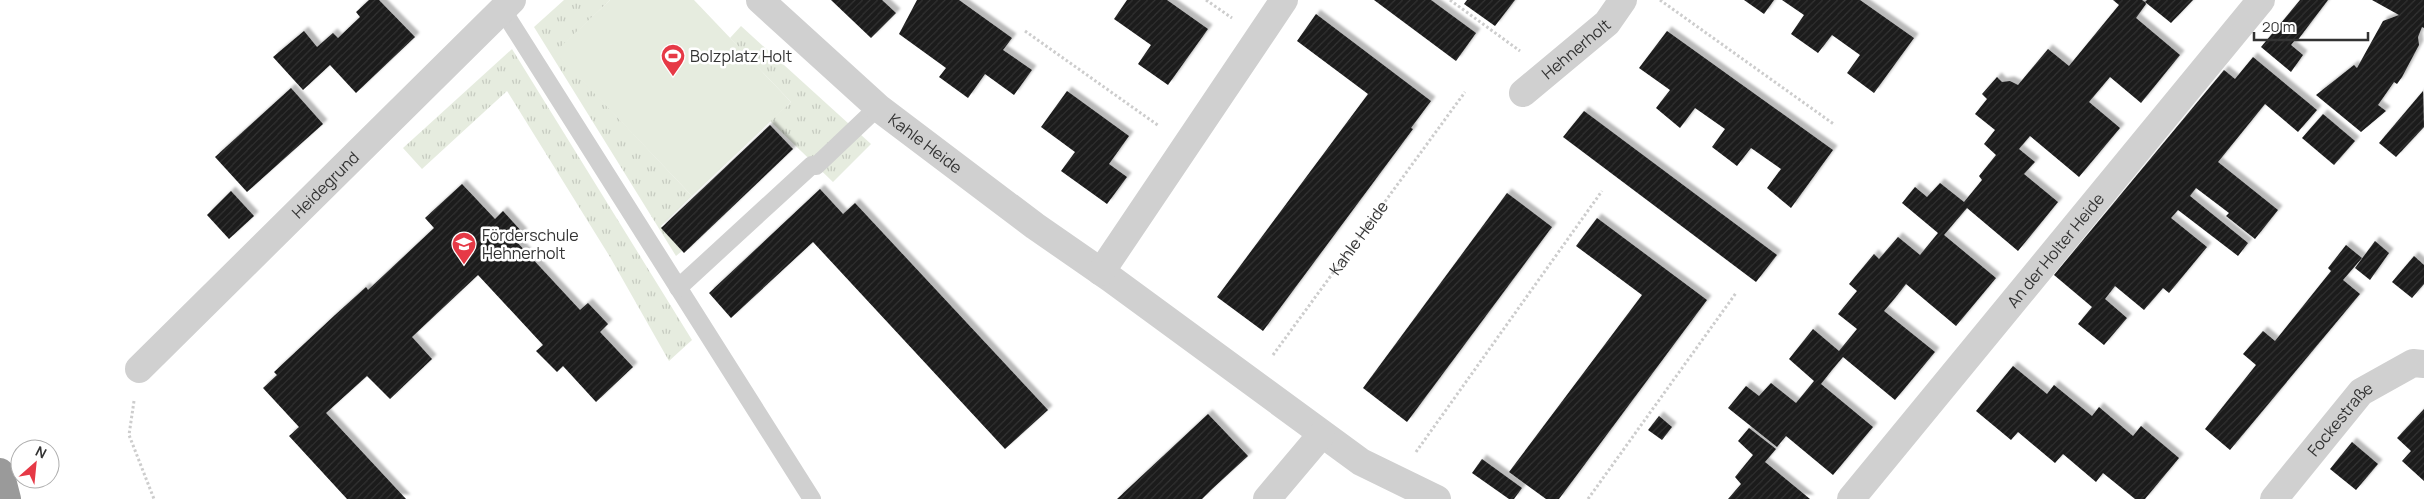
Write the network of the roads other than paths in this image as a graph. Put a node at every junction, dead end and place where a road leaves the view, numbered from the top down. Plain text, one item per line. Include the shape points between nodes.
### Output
1 (760, 0) edge
2 (1284, 0) edge
3 (1623, 0) edge
4 (2261, 0) edge
5 (507, 4) edge
6 (1523, 93) dead end
7 (878, 107) junction
8 (1101, 272) junction
9 (678, 288) junction
10 (2424, 364) edge
11 (139, 369) road end
12 (1321, 434) junction
13 (0, 472) edge
14 (7, 499) edge
15 (812, 499) edge
16 (1267, 499) edge
17 (1437, 499) edge
18 (1851, 499) edge
19 (2274, 499) edge

1 - 7 street, Kahle Heide
2 - 8 street
3 - 6 street, Hehnerholt via 1607,23
4 - 18 street, An der Holter Heide
5 - 9 lane
5 - 11 street, Heidegrund
7 - 8 street, Kahle Heide
7 - 9 lane
8 - 12 street, Kahle Heide
9 - 15 lane
10 - 19 street, Fockestraße via 2413,364 2361,392
12 - 16 street
12 - 17 street, Kahle Heide via 1360,462
13 - 14 highway

